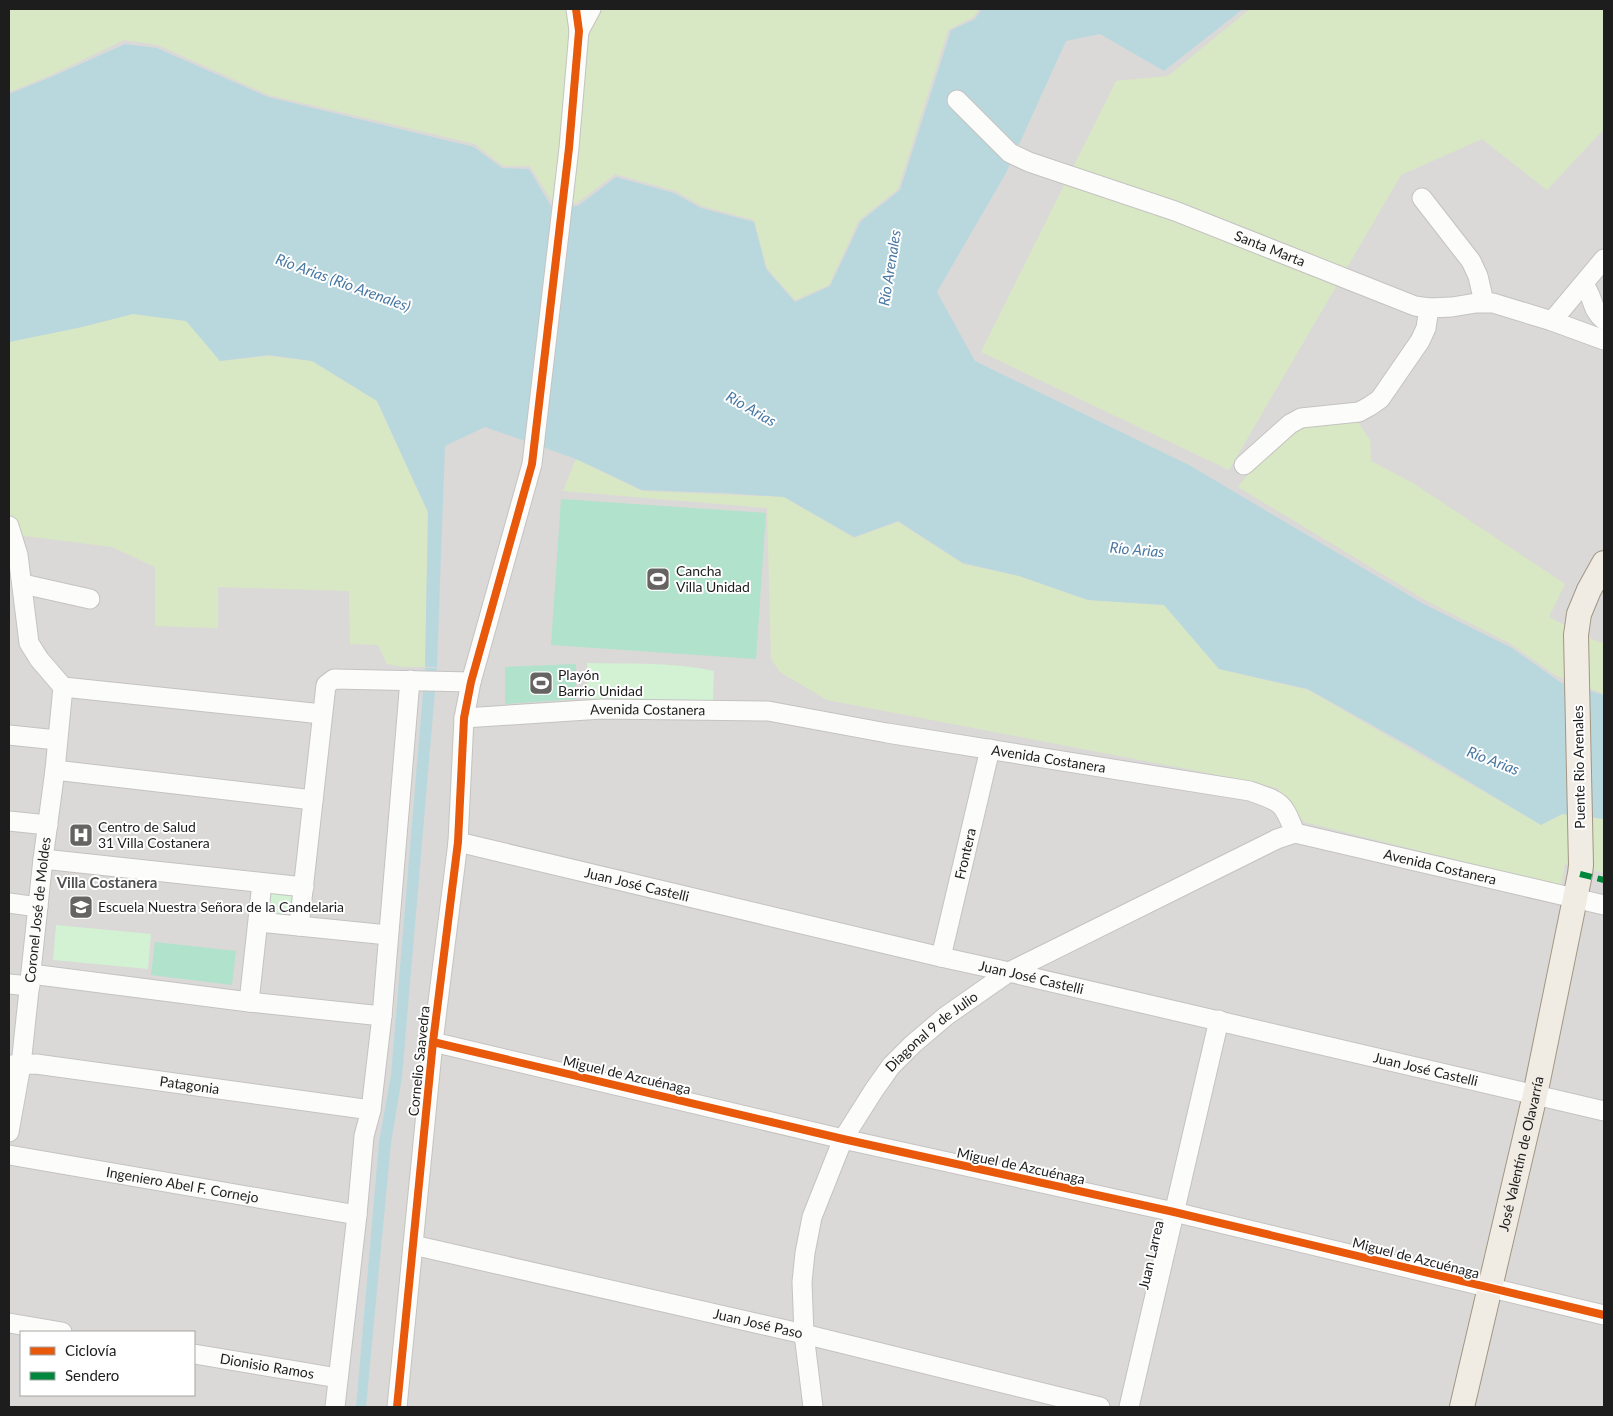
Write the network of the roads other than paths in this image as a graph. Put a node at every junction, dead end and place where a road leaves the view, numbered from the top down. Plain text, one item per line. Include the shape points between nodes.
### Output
1 (576, 9) edge
2 (591, 9) edge
3 (578, 31) junction
4 (958, 100) dead end
5 (1422, 198) dead end
6 (1604, 259) edge
7 (1584, 285) junction
8 (1484, 302) junction
9 (1429, 308) junction
10 (1604, 320) edge
11 (1552, 321) junction
12 (1604, 340) edge
13 (1244, 465) dead end
14 (9, 526) edge
15 (1604, 563) edge
16 (23, 584) junction
17 (90, 599) dead end
18 (410, 680) junction
19 (471, 682) junction
20 (63, 687) junction
21 (322, 714) junction
22 (464, 718) junction
23 (9, 735) edge
24 (57, 740) junction
25 (990, 749) junction
26 (55, 770) junction
27 (313, 800) junction
28 (9, 821) edge
29 (48, 825) junction
30 (1296, 833) junction
31 (458, 842) junction
32 (43, 859) junction
33 (262, 883) junction
34 (304, 888) junction
35 (1575, 898) junction
36 (9, 903) edge
37 (1604, 905) edge
38 (38, 906) junction
39 (259, 922) junction
40 (299, 926) junction
41 (388, 935) junction
42 (941, 957) junction
43 (1009, 972) junction
44 (30, 980) junction
45 (9, 984) edge
46 (249, 1002) junction
47 (382, 1016) junction
48 (1219, 1020) junction
49 (433, 1042) junction
50 (15, 1065) edge
51 (1534, 1095) junction
52 (370, 1110) junction
53 (1604, 1111) edge
54 (9, 1132) edge
55 (843, 1139) junction
56 (9, 1155) edge
57 (1174, 1212) junction
58 (357, 1215) junction
59 (413, 1246) junction
60 (1490, 1289) junction
61 (1604, 1316) edge
62 (9, 1323) edge
63 (56, 1331) edge
64 (804, 1334) junction
65 (195, 1354) edge
66 (338, 1378) junction
67 (335, 1407) edge
68 (397, 1407) edge
69 (813, 1407) edge
70 (1100, 1407) edge
71 (1129, 1407) edge
72 (1462, 1407) edge

1 - 3 street, Cornelio Saavedra
2 - 3 street
3 - 19 street, Cornelio Saavedra via 569,148 532,464
4 - 9 street, Santa Marta via 1010,152 1029,162 1175,211 1415,306
5 - 8 street via 1471,261
6 - 7 street
7 - 10 street via 1596,313
7 - 11 street
8 - 9 street, Santa Marta
8 - 11 street, Santa Marta
9 - 13 street via 1420,341 1380,398 1359,412 1301,418
11 - 12 street, Santa Marta
14 - 16 street
15 - 35 main road, Puente Rio Arenales via 1579,614 1576,635 1581,864
16 - 17 street
16 - 20 street via 30,643
18 - 19 street
18 - 21 street via 334,679 326,685
18 - 41 street
19 - 22 street, Cornelio Saavedra
20 - 21 street
20 - 24 street, Coronel José de Moldes
21 - 27 street
22 - 25 street, Avenida Costanera via 602,709 768,711
22 - 31 street, Cornelio Saavedra
23 - 24 street
24 - 26 street, Coronel José de Moldes
25 - 30 street, Avenida Costanera via 1250,791 1282,804
25 - 42 street, Frontera
26 - 27 street
26 - 29 street, Coronel José de Moldes
27 - 34 street
28 - 29 street
29 - 32 street, Coronel José de Moldes
30 - 35 street, Avenida Costanera
30 - 43 street, Diagonal 9 de Julio via 1276,839
31 - 42 street, Juan José Castelli
31 - 49 street, Cornelio Saavedra
32 - 33 street
32 - 38 street, Coronel José de Moldes
33 - 34 street
33 - 39 street
34 - 40 street
35 - 37 street, Avenida Costanera
35 - 51 main road, José Valentín de Olavarría
36 - 38 street
38 - 44 street, Coronel José de Moldes
39 - 40 street
39 - 46 street
40 - 41 street
41 - 47 street
42 - 43 street, Juan José Castelli
43 - 48 street, Juan José Castelli
43 - 55 street, Diagonal 9 de Julio via 946,1016 891,1066
44 - 45 street
44 - 46 street
44 - 50 street, Coronel José de Moldes
46 - 47 street
47 - 52 street
48 - 51 street, Juan José Castelli
48 - 57 street, Juan Larrea
49 - 55 street, Miguel de Azcuénaga
49 - 59 street, Cornelio Saavedra
50 - 52 street, Patagonia via 36,1064
50 - 54 street, Coronel José de Moldes
51 - 53 street, Juan José Castelli
51 - 60 main road, José Valentín de Olavarría
52 - 58 street via 364,1136
55 - 57 street, Miguel de Azcuénaga
55 - 64 street, Diagonal 9 de Julio via 810,1226 802,1282
56 - 58 street, Ingeniero Abel F. Cornejo
57 - 60 street, Miguel de Azcuénaga
57 - 71 street, Juan Larrea
58 - 66 street
59 - 64 street, Juan José Paso
59 - 68 street, Cornelio Saavedra
60 - 61 street, Miguel de Azcuénaga
60 - 72 main road, José Valentín de Olavarría
62 - 63 street
64 - 69 street, Diagonal 9 de Julio
64 - 70 street, Juan José Paso
65 - 66 street, Dionisio Ramos
66 - 67 street

